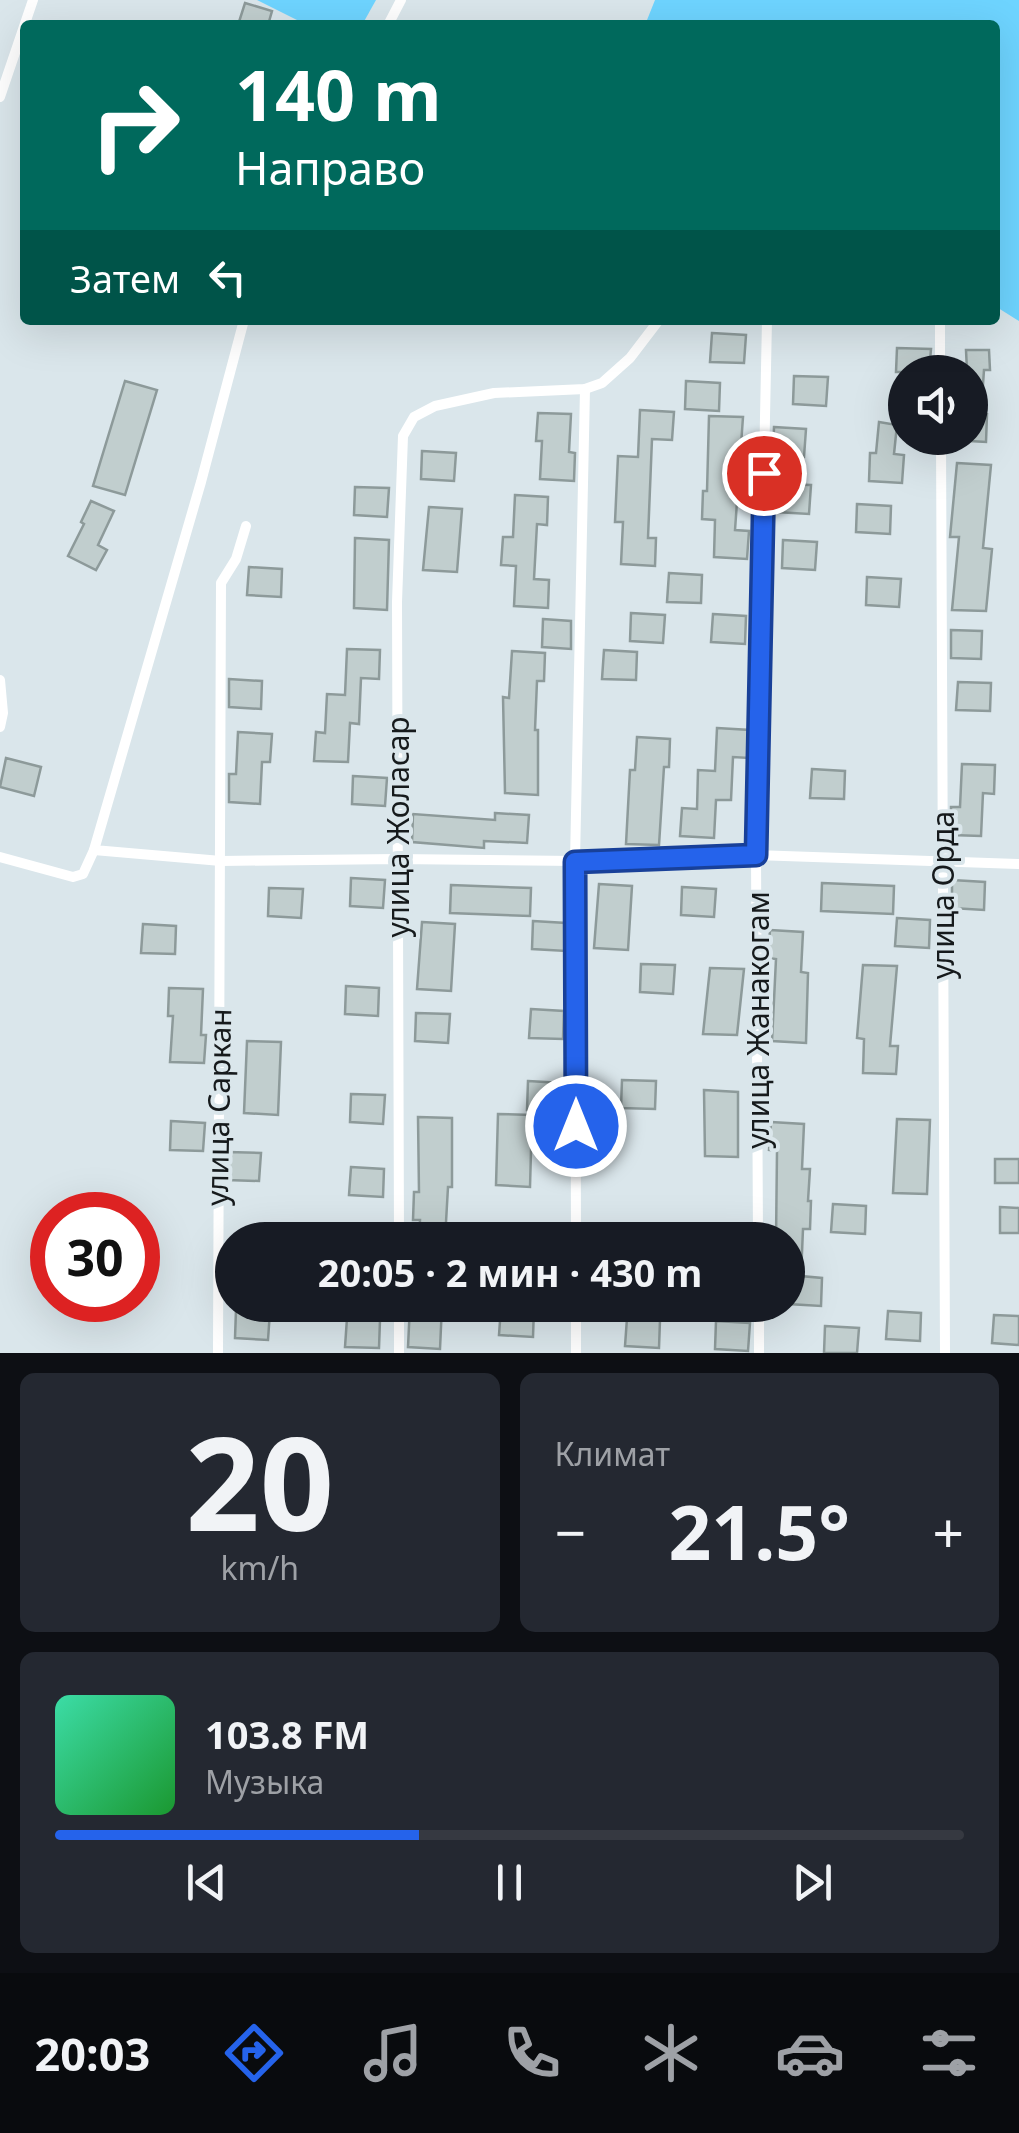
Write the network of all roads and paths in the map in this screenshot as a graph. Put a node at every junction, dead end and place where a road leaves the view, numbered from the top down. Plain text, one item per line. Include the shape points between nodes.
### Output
1 (20, 39) edge
2 (0, 98) edge
3 (243, 325) edge
4 (655, 325) edge
5 (768, 325) edge
6 (940, 325) edge
7 (940, 355) edge
8 (585, 389) junction
9 (941, 455) edge
10 (246, 526) dead end
11 (0, 680) edge
12 (0, 727) edge
13 (94, 850) junction
14 (756, 855) junction
15 (0, 857) edge
16 (397, 858) junction
17 (942, 860) junction
18 (222, 861) junction
19 (575, 862) junction
20 (1019, 864) edge
21 (398, 1222) edge
22 (576, 1222) edge
23 (758, 1222) edge
24 (399, 1322) edge
25 (576, 1322) edge
26 (759, 1322) edge
27 (218, 1353) edge
28 (399, 1353) edge
29 (576, 1353) edge
30 (759, 1353) edge
31 (945, 1353) edge

1 - 2 street
3 - 13 street
4 - 8 street via 630,358
5 - 14 street, улица Жанакогам
6 - 7 street
8 - 16 street, улица Жоласар via 494,393 435,406 414,418 404,436
8 - 19 street
9 - 17 street, улица Орда
10 - 18 street, улица Саркан via 221,583
11 - 12 street
13 - 15 street via 83,874 73,877
13 - 18 street
14 - 17 street
14 - 19 street
14 - 23 street, улица Жанакогам
16 - 18 street
16 - 19 street
16 - 21 street, улица Жоласар
17 - 20 street
17 - 31 street, улица Орда
18 - 27 street, улица Саркан
19 - 22 street
24 - 28 street
25 - 29 street
26 - 30 street

